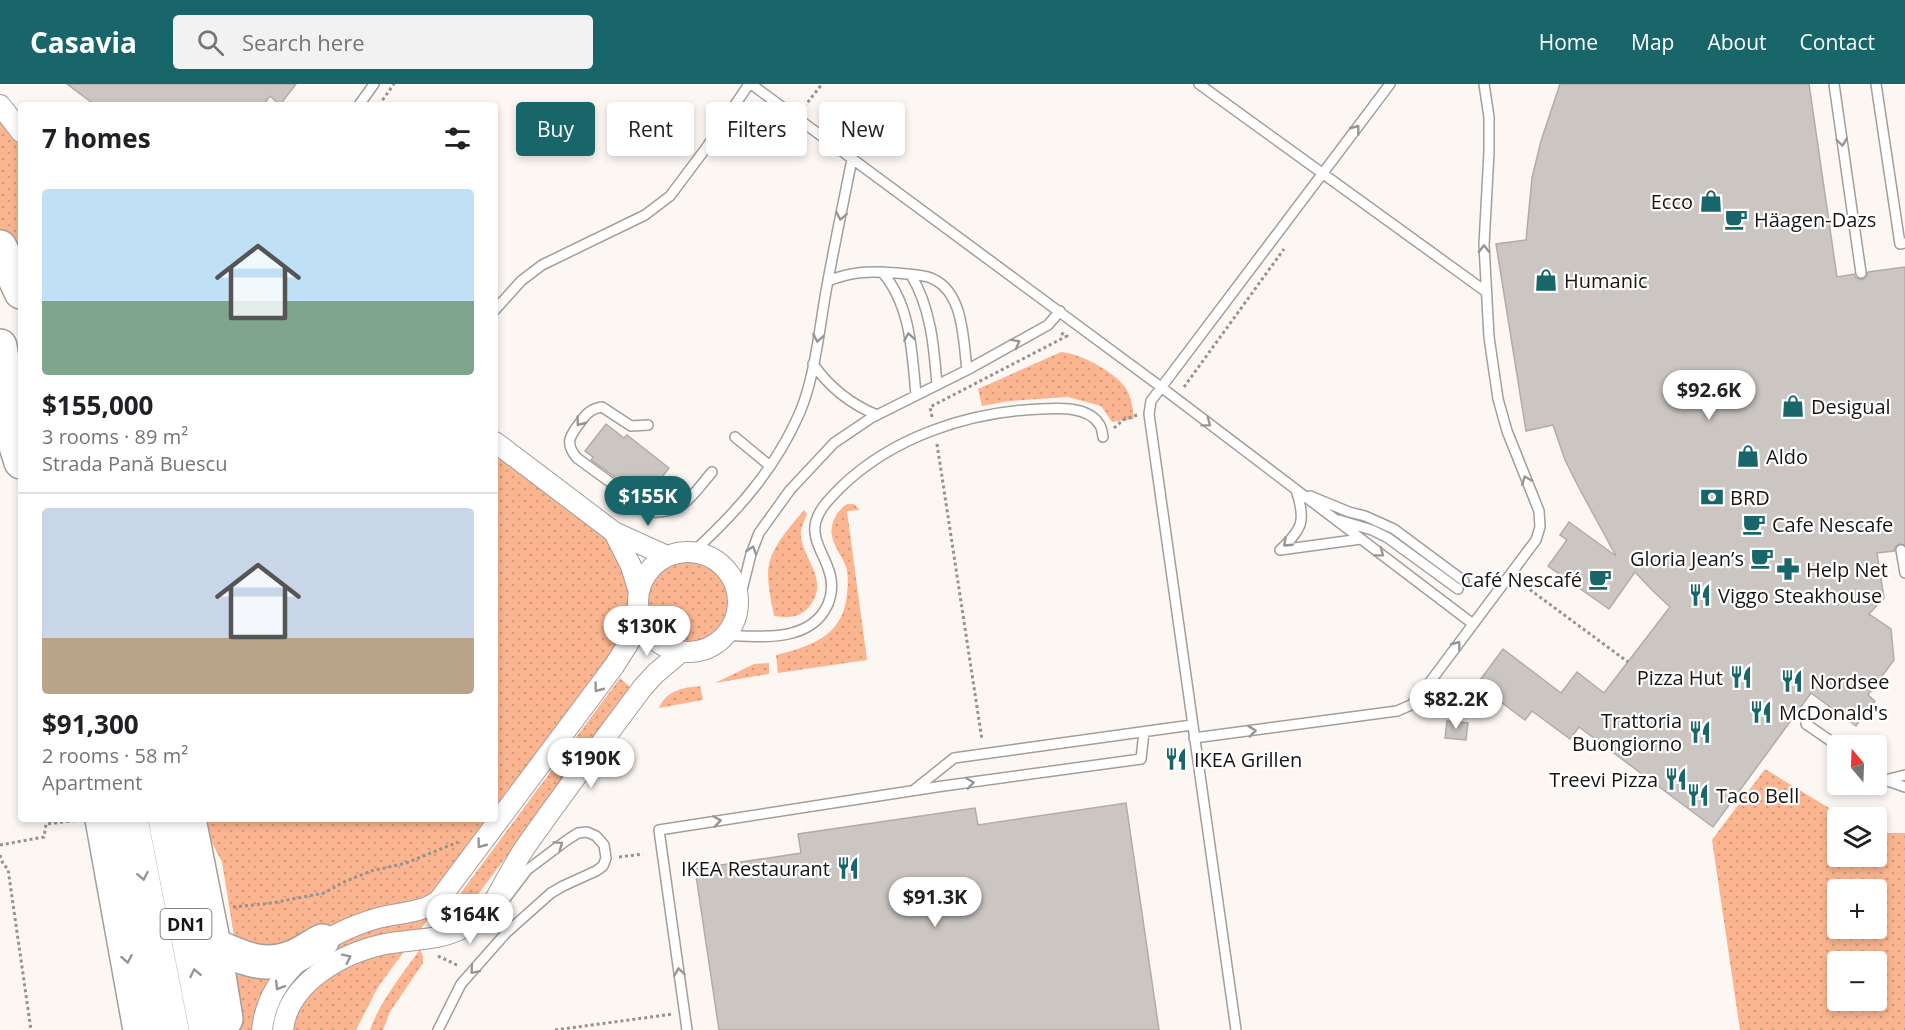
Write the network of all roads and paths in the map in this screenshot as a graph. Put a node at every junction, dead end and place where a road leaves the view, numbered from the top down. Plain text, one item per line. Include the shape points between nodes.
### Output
1 (374, 84) edge
2 (394, 84) edge
3 (750, 84) edge
4 (822, 84) edge
5 (1199, 84) edge
6 (1390, 84) edge
7 (1484, 84) edge
8 (1834, 84) edge
9 (1876, 84) edge
10 (361, 102) edge
11 (381, 102) edge
12 (807, 104) edge
13 (0, 105) edge
14 (18, 128) edge
15 (852, 159) junction
16 (1322, 174) junction
17 (1905, 243) edge
18 (0, 247) edge
19 (1286, 248) dead end
20 (882, 272) junction
21 (1861, 273) dead end
22 (911, 275) junction
23 (828, 281) junction
24 (18, 286) edge
25 (1485, 291) junction
26 (498, 307) edge
27 (1060, 311) junction
28 (1058, 331) dead end
29 (0, 344) edge
30 (813, 364) junction
31 (967, 370) junction
32 (18, 383) edge
33 (937, 385) junction
34 (1161, 387) junction
35 (916, 395) junction
36 (1176, 399) junction
37 (1138, 415) dead end
38 (877, 416) junction
39 (648, 425) dead end
40 (935, 429) junction
41 (735, 437) dead end
42 (1103, 437) joint
43 (498, 444) edge
44 (18, 452) edge
45 (770, 466) junction
46 (712, 472) dead end
47 (1296, 490) junction
48 (1334, 518) junction
49 (614, 532) junction
50 (1361, 539) junction
51 (1901, 550) dead end
52 (693, 552) junction
53 (667, 556) junction
54 (1905, 573) edge
55 (1525, 586) dead end
56 (639, 592) junction
57 (738, 606) junction
58 (642, 622) junction
59 (1473, 624) junction
60 (726, 635) junction
61 (681, 652) junction
62 (1628, 663) dead end
63 (1806, 724) dead end
64 (1192, 725) junction
65 (1144, 732) junction
66 (1194, 738) junction
67 (1827, 738) edge
68 (982, 742) dead end
69 (1905, 775) edge
70 (1887, 780) edge
71 (1887, 781) edge
72 (1905, 787) edge
73 (912, 792) junction
74 (498, 821) edge
75 (68, 822) edge
76 (90, 822) edge
77 (132, 822) edge
78 (166, 822) edge
79 (190, 822) edge
80 (497, 822) edge
81 (458, 843) dead end
82 (0, 845) edge
83 (643, 854) dead end
84 (0, 855) edge
85 (606, 858) junction
86 (230, 907) dead end
87 (487, 913) junction
88 (322, 941) junction
89 (214, 945) junction
90 (437, 956) dead end
91 (461, 967) dead end
92 (677, 1013) dead end
93 (31, 1030) edge
94 (140, 1030) edge
95 (172, 1030) edge
96 (206, 1030) edge
97 (228, 1030) edge
98 (262, 1030) edge
99 (283, 1030) edge
100 (438, 1030) edge
101 (555, 1030) edge
102 (687, 1030) edge
103 (1236, 1030) edge

1 - 10 lane
2 - 11 path
3 - 15 lane
3 - 26 lane via 670,196 645,215 542,265
4 - 12 path
5 - 16 lane
16 -> 6 lane
25 -> 7 lane via 1489,117
8 -> 21 lane
9 - 17 lane via 1900,244
13 - 14 street
15 -> 23 lane
15 - 27 lane
16 - 25 lane
16 - 34 lane
18 - 24 highway
19 - 36 path
20 - 22 lane
20 - 23 lane via 847,273
35 -> 20 lane via 903,309 897,291
22 - 31 lane via 928,276 947,288 959,313
22 - 33 lane via 925,304
23 -> 30 lane
59 -> 25 lane via 1536,540 1540,527 1539,511 1498,399
31 -> 27 lane via 1048,325
27 - 34 lane
28 - 40 path via 1067,336 930,407
29 - 32 highway
29 - 44 highway
30 - 38 lane via 837,392
30 - 45 lane via 801,409
31 - 33 lane
33 - 35 lane
34 - 36 lane
34 - 64 lane via 1151,401 1149,414
35 - 38 lane
36 -> 47 lane
37 - 42 path via 1124,420
57 -> 38 lane via 755,542 767,520 834,443
39 -> 46 lane via 631,426 602,407 594,409 587,412 570,435 571,451 651,512 681,507
40 - 42 lane via 1005,412 1068,409 1088,414 1099,423
40 - 60 lane via 864,466 820,511 815,534 832,583 827,607 820,616 801,630 782,635
40 - 68 path
41 - 45 lane
43 - 49 street
45 - 52 lane via 741,505
47 - 48 lane
47 - 48 lane via 1394,529 1461,585 1388,538
47 -> 50 lane via 1302,519 1295,536 1280,550
48 - 50 lane
49 - 53 street
49 - 56 street
50 -> 59 lane
51 - 54 lane
52 - 53 street
52 - 57 street via 726,568 737,589
53 - 56 street via 645,577
55 - 62 path
56 - 58 street
57 - 60 street
58 - 61 street via 659,643
58 -> 74 street via 614,666
66 -> 59 lane via 1404,709 1418,698
60 - 61 street via 707,648
61 - 87 street via 643,687 523,850
63 - 67 lane
64 - 65 lane
64 - 66 lane
65 - 73 lane via 954,758
73 -> 65 lane via 1141,759
66 - 103 lane
69 - 70 lane
71 - 72 lane
102 -> 73 lane via 659,830
75 - 82 path via 46,824 44,837
76 -> 94 highway
77 -> 95 highway, DN1
96 -> 78 highway, DN1
79 - 89 highway, DN1
80 -> 88 street via 439,900 426,907 364,922
81 - 86 path via 406,863 371,871 324,893
83 - 85 path
84 - 93 path via 8,869
87 -> 85 lane via 502,903 527,870 578,833 587,832 601,840
85 -> 100 lane via 596,871 551,893 506,933 461,984
99 -> 87 street via 291,1005 327,968 363,950 447,934
88 - 89 highway via 290,958 257,962
88 -> 98 street via 279,984 263,1018
89 - 97 highway, DN1
90 - 91 path
92 - 101 path

